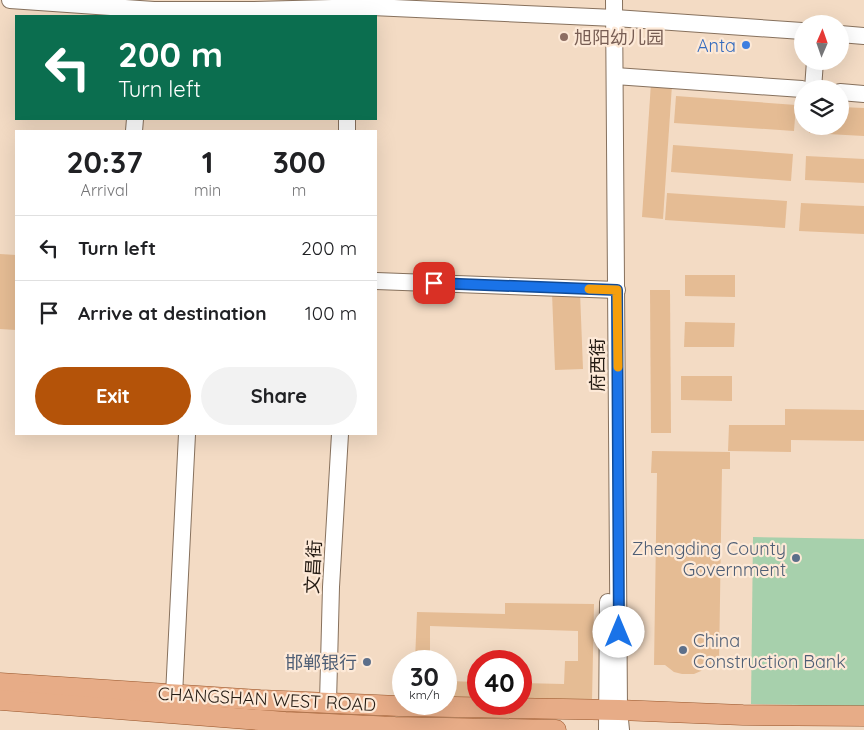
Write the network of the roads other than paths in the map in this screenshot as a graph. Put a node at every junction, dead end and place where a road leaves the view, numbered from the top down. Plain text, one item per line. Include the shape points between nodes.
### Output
1 (10, 0) edge
2 (604, 0) edge
3 (614, 0) edge
4 (350, 8) edge
5 (143, 13) edge
6 (609, 17) junction
7 (794, 30) edge
8 (849, 35) edge
9 (864, 36) edge
10 (615, 76) junction
11 (794, 88) edge
12 (849, 93) edge
13 (864, 94) edge
14 (377, 281) edge
15 (611, 290) junction
16 (187, 435) edge
17 (340, 435) edge
18 (0, 683) edge
19 (174, 695) junction
20 (0, 700) edge
21 (328, 702) junction
22 (392, 706) edge
23 (457, 707) edge
24 (613, 710) junction
25 (397, 715) edge
26 (864, 716) edge
27 (395, 728) edge
28 (556, 730) edge
29 (607, 730) edge
30 (621, 730) edge

1 - 5 street
2 - 6 street
3 - 6 street, 府西街
4 - 5 street
4 - 6 street
6 - 7 street
6 - 10 street, 府西街
6 - 15 street
8 - 9 street
10 - 11 street
10 - 15 street, 府西街
12 - 13 street
14 - 15 street
15 - 24 street, 府西街
16 - 19 street
17 - 21 street, 文昌街
18 - 19 main road, CHANGSHAN WEST ROAD
19 - 21 main road, CHANGSHAN WEST ROAD
20 - 27 main road, CHANGSHAN WEST ROAD
21 - 22 main road, CHANGSHAN WEST ROAD
23 - 24 main road, CHANGSHAN WEST ROAD
24 - 26 main road, CHANGSHAN WEST ROAD
24 - 29 street
24 - 30 street, 府西街
25 - 27 street
27 - 28 main road, CHANGSHAN WEST ROAD

